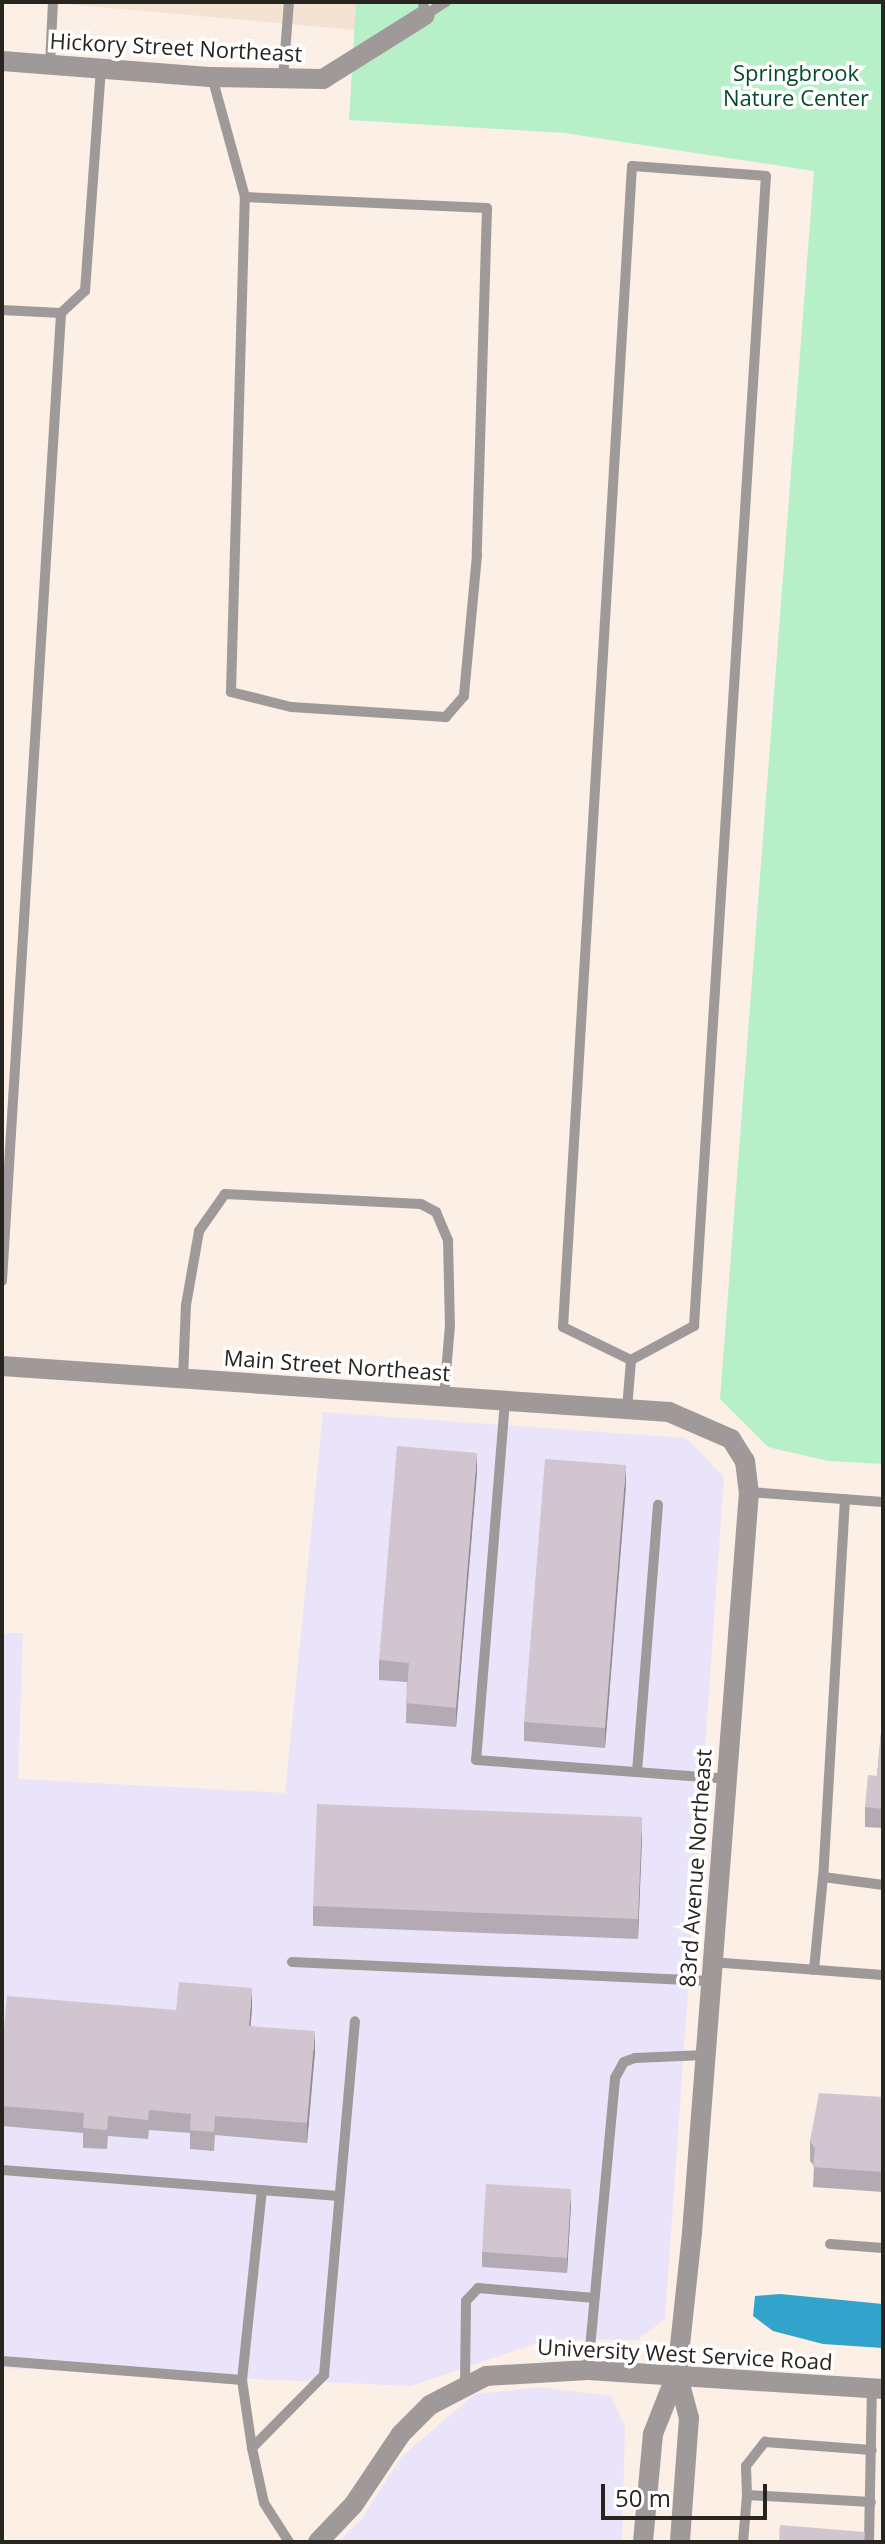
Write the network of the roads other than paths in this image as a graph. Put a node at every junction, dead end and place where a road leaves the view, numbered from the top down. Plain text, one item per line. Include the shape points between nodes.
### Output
1 (53, 2) edge
2 (289, 2) edge
3 (446, 2) edge
4 (424, 9) edge
5 (2, 61) edge
6 (50, 65) junction
7 (101, 69) junction
8 (212, 77) junction
9 (283, 78) junction
10 (245, 197) junction
11 (2, 310) edge
12 (61, 313) junction
13 (2, 1281) edge
14 (631, 1360) junction
15 (2, 1366) edge
16 (183, 1379) junction
17 (444, 1397) junction
18 (505, 1401) junction
19 (627, 1409) junction
20 (669, 1412) joint
21 (749, 1492) junction
22 (845, 1499) junction
23 (883, 1502) edge
24 (658, 1505) dead end
25 (637, 1772) junction
26 (726, 1779) junction
27 (823, 1877) junction
28 (883, 1885) edge
29 (292, 1962) dead end
30 (814, 1970) junction
31 (711, 1971) junction
32 (883, 1975) edge
33 (355, 2021) dead end
34 (705, 2055) junction
35 (2, 2170) edge
36 (262, 2190) junction
37 (339, 2196) junction
38 (830, 2244) dead end
39 (883, 2248) edge
40 (595, 2298) junction
41 (2, 2361) edge
42 (588, 2370) junction
43 (677, 2373) junction
44 (242, 2380) junction
45 (465, 2384) junction
46 (878, 2389) edge
47 (252, 2448) junction
48 (872, 2450) junction
49 (747, 2495) junction
50 (871, 2502) junction
51 (289, 2542) edge
52 (318, 2542) edge
53 (643, 2542) edge
54 (680, 2542) edge
55 (743, 2542) edge
56 (869, 2542) edge

1 - 6 lane
2 - 9 lane
3 - 4 lane
4 - 9 street, Hickory Street Northeast via 323,79
5 - 6 street, Hickory Street Northeast
6 - 7 street, Hickory Street Northeast
7 - 8 street, Hickory Street Northeast
7 - 12 lane via 85,291
8 - 9 street, Hickory Street Northeast
8 - 10 lane
10 - 10 lane via 231,692 291,707 446,717 464,696 477,555 487,208
11 - 12 lane
12 - 13 lane
14 - 14 lane via 694,1326 766,176 632,166 563,1327
14 - 19 lane
15 - 16 street, Main Street Northeast
16 - 17 street, Main Street Northeast
16 - 17 lane via 186,1305 199,1231 225,1194 421,1204 436,1212 448,1240 450,1325
17 - 18 street, Main Street Northeast
18 - 19 street, Main Street Northeast
18 - 25 lane via 476,1760
19 - 20 street, Main Street Northeast
20 - 21 street, 83rd Avenue Northeast via 731,1439 745,1461
21 - 22 lane
21 - 26 street, 83rd Avenue Northeast
22 - 23 lane
22 - 27 lane
24 - 25 lane
25 - 26 lane
26 - 31 street, 83rd Avenue Northeast
27 - 28 lane
27 - 30 lane
29 - 31 lane
30 - 31 lane
30 - 32 lane
31 - 34 street, 83rd Avenue Northeast
33 - 37 lane
34 - 40 lane via 635,2058 624,2062 615,2078
34 - 43 street, 83rd Avenue Northeast
35 - 36 lane
36 - 37 lane
36 - 44 lane
37 - 47 lane via 324,2375
38 - 39 lane
40 - 42 lane
40 - 45 lane via 478,2288 466,2301
41 - 44 lane
42 - 43 street, University West Service Road
42 - 45 street, University West Service Road via 519,2370
43 - 46 street, University West Service Road
43 - 53 street, 83rd Avenue Northeast via 653,2434
43 - 54 street, 83rd Avenue Northeast via 689,2418
44 - 47 lane
45 - 52 street, University West Service Road via 430,2405 401,2434 354,2504
46 - 48 lane
47 - 51 lane via 264,2503
48 - 49 lane via 765,2442 746,2466
48 - 50 lane
49 - 50 lane
49 - 55 lane
50 - 56 lane

